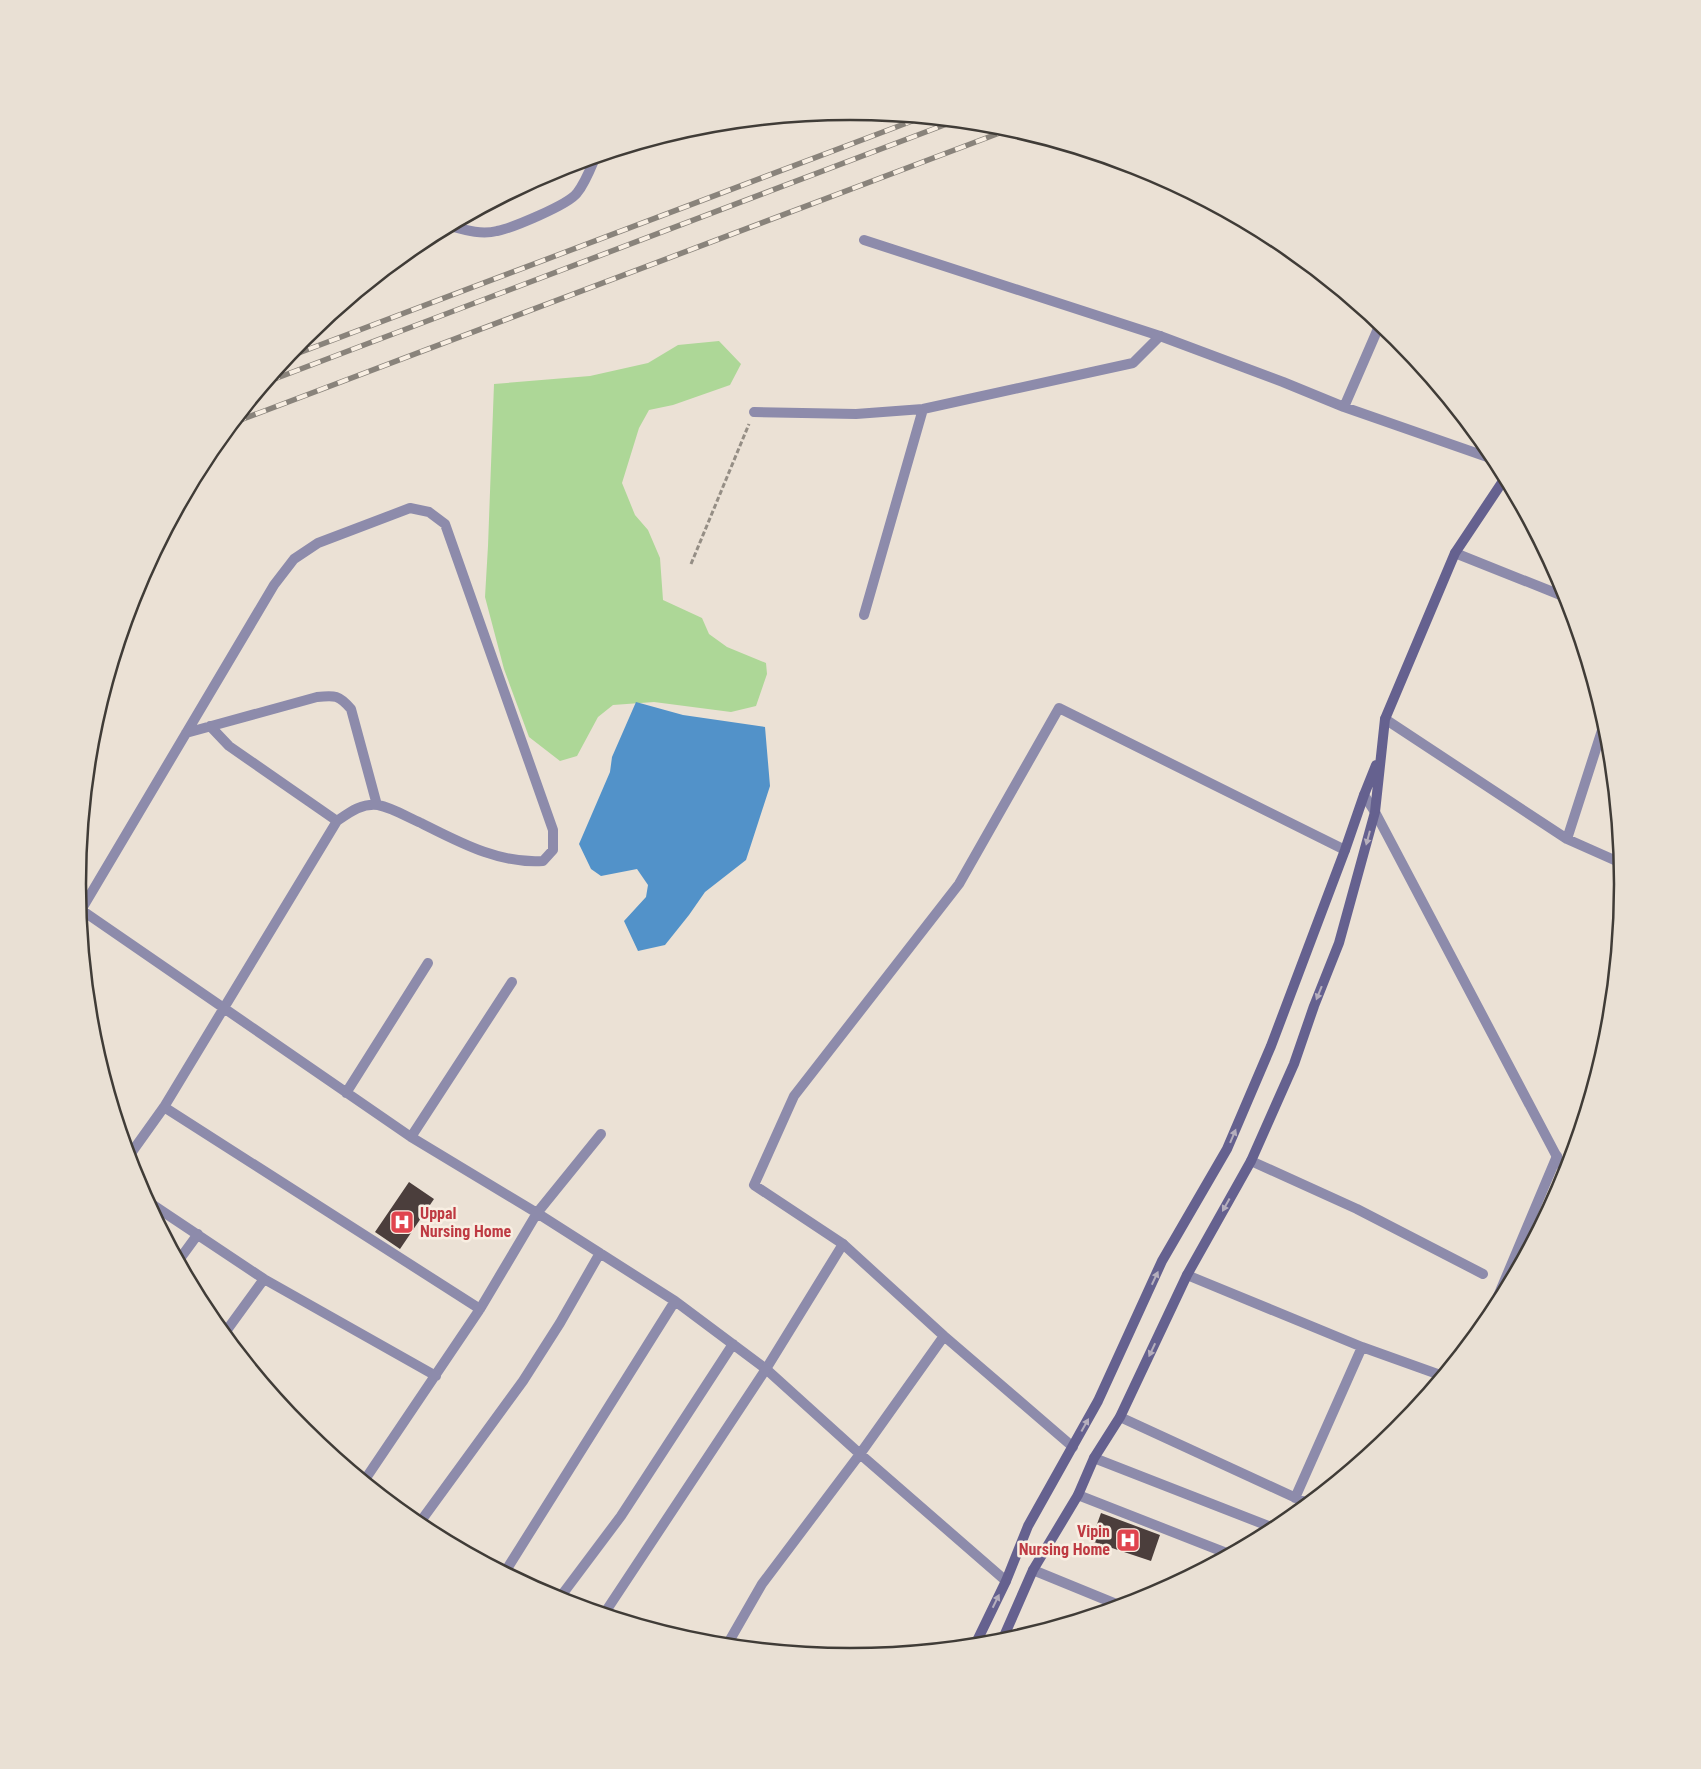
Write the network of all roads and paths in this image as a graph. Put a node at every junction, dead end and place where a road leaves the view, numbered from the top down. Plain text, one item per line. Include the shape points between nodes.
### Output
1 (592, 166) edge
2 (459, 229) edge
3 (864, 240) dead end
4 (1377, 331) edge
5 (1160, 336) junction
6 (1344, 406) junction
7 (923, 409) junction
8 (754, 412) joint
9 (1483, 455) edge
10 (1501, 484) edge
11 (1455, 553) junction
12 (691, 564) dead end
13 (1558, 594) edge
14 (864, 614) dead end
15 (1386, 719) junction
16 (210, 726) junction
17 (186, 732) junction
18 (1600, 736) edge
19 (1381, 755) junction
20 (1364, 795) junction
21 (377, 805) junction
22 (1375, 812) junction
23 (337, 821) junction
24 (1567, 839) junction
25 (1346, 850) junction
26 (1614, 861) edge
27 (87, 900) edge
28 (87, 916) edge
29 (428, 963) dead end
30 (512, 982) dead end
31 (224, 1009) junction
32 (346, 1093) junction
33 (164, 1107) junction
34 (601, 1134) dead end
35 (410, 1137) junction
36 (134, 1149) edge
37 (1557, 1156) junction
38 (1251, 1161) junction
39 (1561, 1165) edge
40 (158, 1208) edge
41 (537, 1212) junction
42 (198, 1234) junction
43 (843, 1244) junction
44 (600, 1253) junction
45 (183, 1255) edge
46 (1483, 1274) dead end
47 (1187, 1275) junction
48 (1507, 1276) edge
49 (264, 1278) junction
50 (675, 1301) junction
51 (480, 1309) junction
52 (228, 1328) edge
53 (944, 1336) junction
54 (733, 1344) junction
55 (1362, 1347) junction
56 (766, 1369) junction
57 (1437, 1374) edge
58 (436, 1376) junction
59 (1120, 1417) junction
60 (1073, 1447) junction
61 (860, 1454) junction
62 (1094, 1458) junction
63 (367, 1476) edge
64 (1078, 1495) junction
65 (1295, 1498) junction
66 (1302, 1501) edge
67 (423, 1518) edge
68 (1266, 1525) edge
69 (1223, 1552) edge
70 (508, 1568) edge
71 (1033, 1570) junction
72 (1006, 1581) junction
73 (563, 1593) edge
74 (1112, 1602) edge
75 (607, 1609) edge
76 (1005, 1633) edge
77 (979, 1637) edge
78 (731, 1639) edge

1 - 2 street via 576,195 560,206 496,232
3 - 5 street
4 - 6 street
5 - 6 street
5 - 7 street via 1133,364
6 - 9 street
7 - 8 street via 856,414
7 - 14 street
8 - 12 path
10 - 11 main road
11 - 13 street
11 - 15 main road
15 - 19 main road
15 - 24 street
16 - 17 street
16 - 21 street via 316,697 342,698 351,709
16 - 23 street via 229,746
17 - 21 street via 274,584 294,559 318,543 410,508 429,512 445,524 553,830 552,850 543,861 528,862 494,855
17 - 27 street
18 - 24 street
19 - 20 main road
19 - 22 main road
20 - 22 street
20 - 25 main road
21 - 23 street via 354,808
22 - 37 street
22 -> 38 main road via 1339,943 1294,1064
23 - 31 street
24 - 26 street
25 - 43 street via 1059,708 959,884 794,1096 754,1185
60 -> 25 main road via 1098,1401 1162,1262 1227,1149 1271,1046
28 - 31 street
29 - 32 street
30 - 35 street
31 - 32 street
31 - 33 street
32 - 35 street
33 - 36 street
33 - 51 street
34 - 41 street
35 - 41 street
37 - 39 street
37 - 48 street
38 - 46 street via 1357,1209
38 -> 47 main road
40 - 42 street
41 - 44 street
41 - 51 street
42 - 45 street
42 - 49 street
43 - 53 street
43 - 56 street
44 - 50 street
44 - 67 street via 523,1381
47 - 55 street
47 -> 59 main road
49 - 52 street
49 - 58 street
50 - 54 street
50 - 70 street
51 - 58 street
53 - 60 street
53 - 61 street
54 - 56 street
54 - 73 street via 621,1516
55 - 57 street
55 - 65 street
56 - 61 street
56 - 75 street
58 - 63 street
59 - 62 main road
59 - 65 street
60 - 72 main road via 1028,1526
61 - 72 street
61 - 78 street via 762,1584
62 - 64 main road
62 - 68 street
64 - 69 street
64 - 71 main road
65 - 66 street
71 - 74 street
71 - 76 main road
77 -> 72 main road

